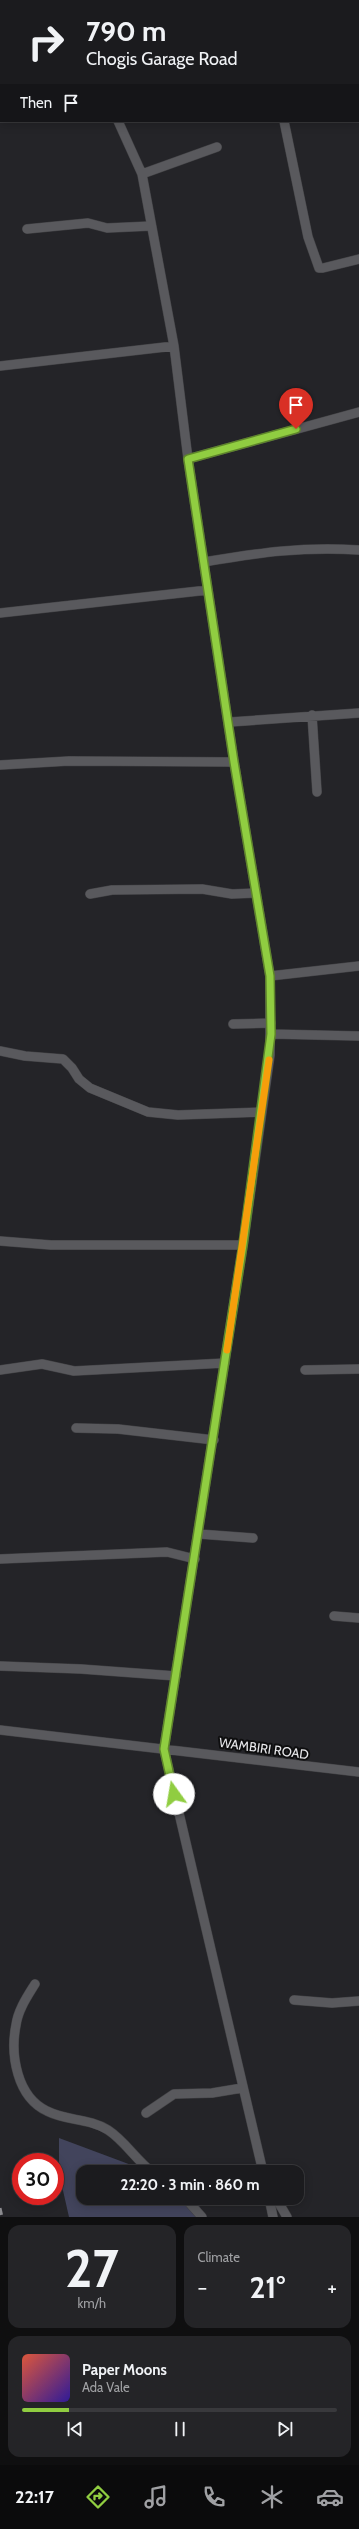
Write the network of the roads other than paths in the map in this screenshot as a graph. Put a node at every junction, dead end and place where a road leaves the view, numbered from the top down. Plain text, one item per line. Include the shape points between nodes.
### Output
1 (118, 122) edge
2 (284, 122) edge
3 (217, 147) dead end
4 (142, 174) junction
5 (151, 226) junction
6 (27, 229) dead end
7 (359, 259) edge
8 (174, 346) junction
9 (0, 366) edge
10 (359, 412) edge
11 (188, 459) junction
12 (359, 550) edge
13 (204, 562) junction
14 (208, 590) junction
15 (0, 613) edge
16 (359, 713) edge
17 (312, 715) junction
18 (230, 722) junction
19 (234, 762) junction
20 (0, 765) edge
21 (317, 792) dead end
22 (256, 893) junction
23 (90, 894) dead end
24 (359, 966) edge
25 (270, 976) junction
26 (271, 1023) junction
27 (233, 1024) dead end
28 (271, 1034) junction
29 (359, 1036) edge
30 (0, 1051) edge
31 (261, 1112) junction
32 (0, 1241) edge
33 (243, 1245) junction
34 (225, 1363) junction
35 (359, 1369) edge
36 (0, 1370) edge
37 (305, 1370) dead end
38 (76, 1428) dead end
39 (214, 1440) junction
40 (199, 1534) junction
41 (253, 1538) dead end
42 (0, 1559) edge
43 (195, 1559) junction
44 (334, 1616) dead end
45 (359, 1618) edge
46 (0, 1666) edge
47 (176, 1676) junction
48 (0, 1730) edge
49 (164, 1749) junction
50 (359, 1772) edge
51 (35, 1984) dead end
52 (294, 2000) dead end
53 (359, 2002) edge
54 (242, 2088) junction
55 (146, 2113) dead end
56 (145, 2165) edge
57 (261, 2165) edge
58 (191, 2205) edge
59 (270, 2205) edge
60 (280, 2205) edge
61 (202, 2217) edge
62 (273, 2217) edge
63 (287, 2217) edge

1 - 4 street
2 - 7 street via 316,264 323,268
3 - 4 street
4 - 5 street
5 - 6 street via 107,228 88,223
5 - 8 street
8 - 9 street
8 - 11 street
10 - 11 street
11 - 13 street
12 - 13 street via 287,549
13 - 14 street
14 - 15 street
14 - 18 street
16 - 17 street
17 - 18 street
17 - 21 street
18 - 19 street
19 - 20 street via 69,761
19 - 22 street
22 - 23 street via 232,894 219,890 195,889 112,890
22 - 25 street
24 - 25 street
25 - 26 street
26 - 27 street
26 - 28 street
28 - 29 street
28 - 31 street
30 - 31 street via 63,1059 90,1088 148,1112 178,1115
31 - 33 street
32 - 33 street via 51,1245
33 - 34 street
34 - 36 street via 74,1371 42,1364
34 - 39 street
35 - 37 street
38 - 39 street via 118,1429
39 - 40 street
40 - 41 street
40 - 43 street
42 - 43 street via 167,1552
43 - 47 street
44 - 45 street
46 - 47 street
47 - 49 street
48 - 49 street, WAMBIRI ROAD
49 - 50 street, WAMBIRI ROAD
49 - 54 street
51 - 56 street via 20,2009 16,2026 16,2056 22,2087 37,2106 48,2112 87,2121 108,2130
52 - 53 street via 332,2004
54 - 55 street via 212,2093 174,2094
54 - 57 street
58 - 61 street
59 - 62 street
60 - 63 street

